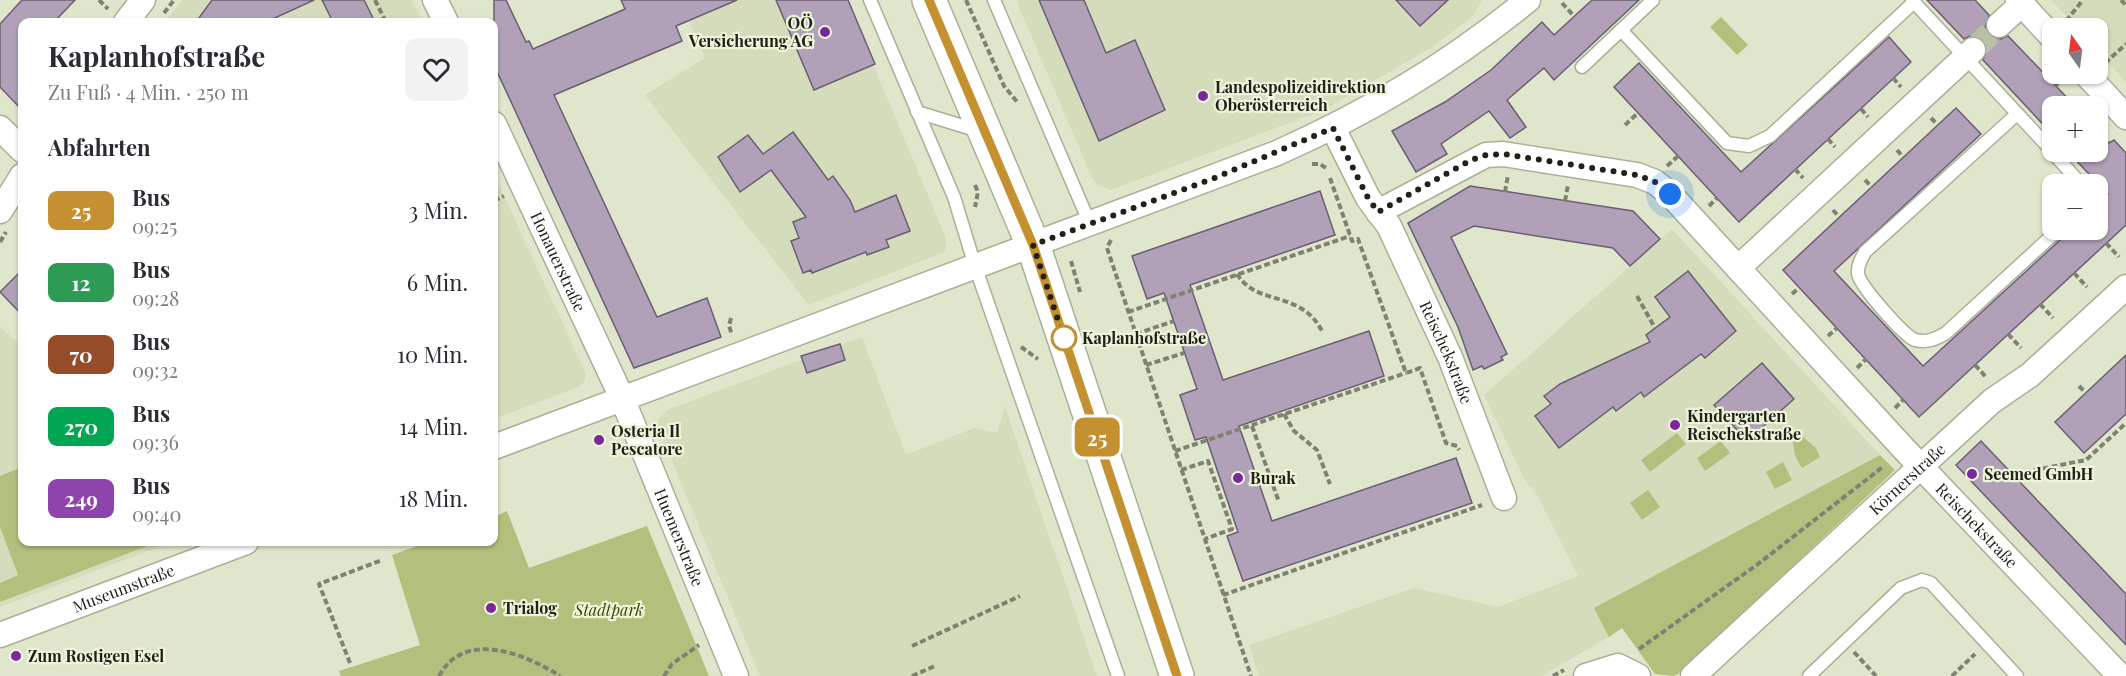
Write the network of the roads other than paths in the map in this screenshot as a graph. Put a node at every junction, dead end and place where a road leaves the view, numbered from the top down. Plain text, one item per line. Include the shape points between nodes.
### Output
1 (143, 0) edge
2 (435, 0) edge
3 (870, 0) edge
4 (929, 0) edge
5 (994, 0) edge
6 (1527, 0) edge
7 (1653, 0) edge
8 (1913, 1) edge
9 (2020, 2) edge
10 (118, 17) edge
11 (444, 18) edge
12 (2043, 18) edge
13 (1999, 25) tunnel mouth
14 (1621, 30) junction
15 (1969, 53) junction
16 (1582, 67) dead end
17 (2105, 84) edge
18 (917, 112) junction
19 (2017, 114) junction
20 (2126, 117) edge
21 (0, 128) edge
22 (1333, 128) junction
23 (498, 133) edge
24 (985, 134) junction
25 (2042, 140) edge
26 (18, 146) edge
27 (2062, 162) edge
28 (2072, 174) edge
29 (18, 183) edge
30 (0, 212) edge
31 (1378, 212) junction
32 (1090, 224) junction
33 (2047, 240) edge
34 (1033, 245) junction
35 (975, 266) junction
36 (1738, 268) junction
37 (2126, 287) edge
38 (622, 398) junction
39 (498, 445) edge
40 (1920, 466) junction
41 (1493, 502) road end
42 (235, 546) edge
43 (0, 635) edge
44 (1628, 671) edge
45 (736, 676) edge
46 (1118, 676) edge
47 (1177, 676) edge
48 (1586, 676) edge
49 (1693, 676) edge
50 (1809, 676) edge
51 (2017, 676) edge
52 (2120, 676) edge

1 - 10 street
2 - 11 street
3 - 18 lane
4 - 24 main road
5 - 32 lane
6 - 22 street via 1404,89
7 - 14 lane
8 - 14 lane via 1770,136 1749,146 1727,143
8 - 15 lane
9 - 12 street
9 - 13 street
14 - 16 lane
15 - 19 lane
15 - 36 street
17 - 20 street
18 - 24 lane
18 - 35 lane via 954,197
19 - 25 lane
19 - 33 lane via 1865,252 1858,273 1863,285 1908,336 1935,340
21 - 26 street
22 - 31 street, Reischekstraße
22 - 32 street
23 - 38 street, Honauerstraße
24 - 34 main road
27 - 28 lane
29 - 30 street
31 - 36 street, Reischekstraße via 1479,157 1524,157 1637,175 1655,182
31 - 41 street, Reischekstraße via 1389,226 1450,357
32 - 34 street
34 - 35 street
34 - 47 main road
35 - 38 street
35 - 46 lane
36 - 40 street, Reischekstraße
37 - 40 street, Körnerstraße via 2030,375 1992,401
38 - 39 street
38 - 45 street, Huemerstraße
40 - 49 street, Körnerstraße
40 - 52 street, Reischekstraße
42 - 43 street, Museumstraße
44 - 48 street
50 - 51 lane via 1901,588 1922,580 1931,583

